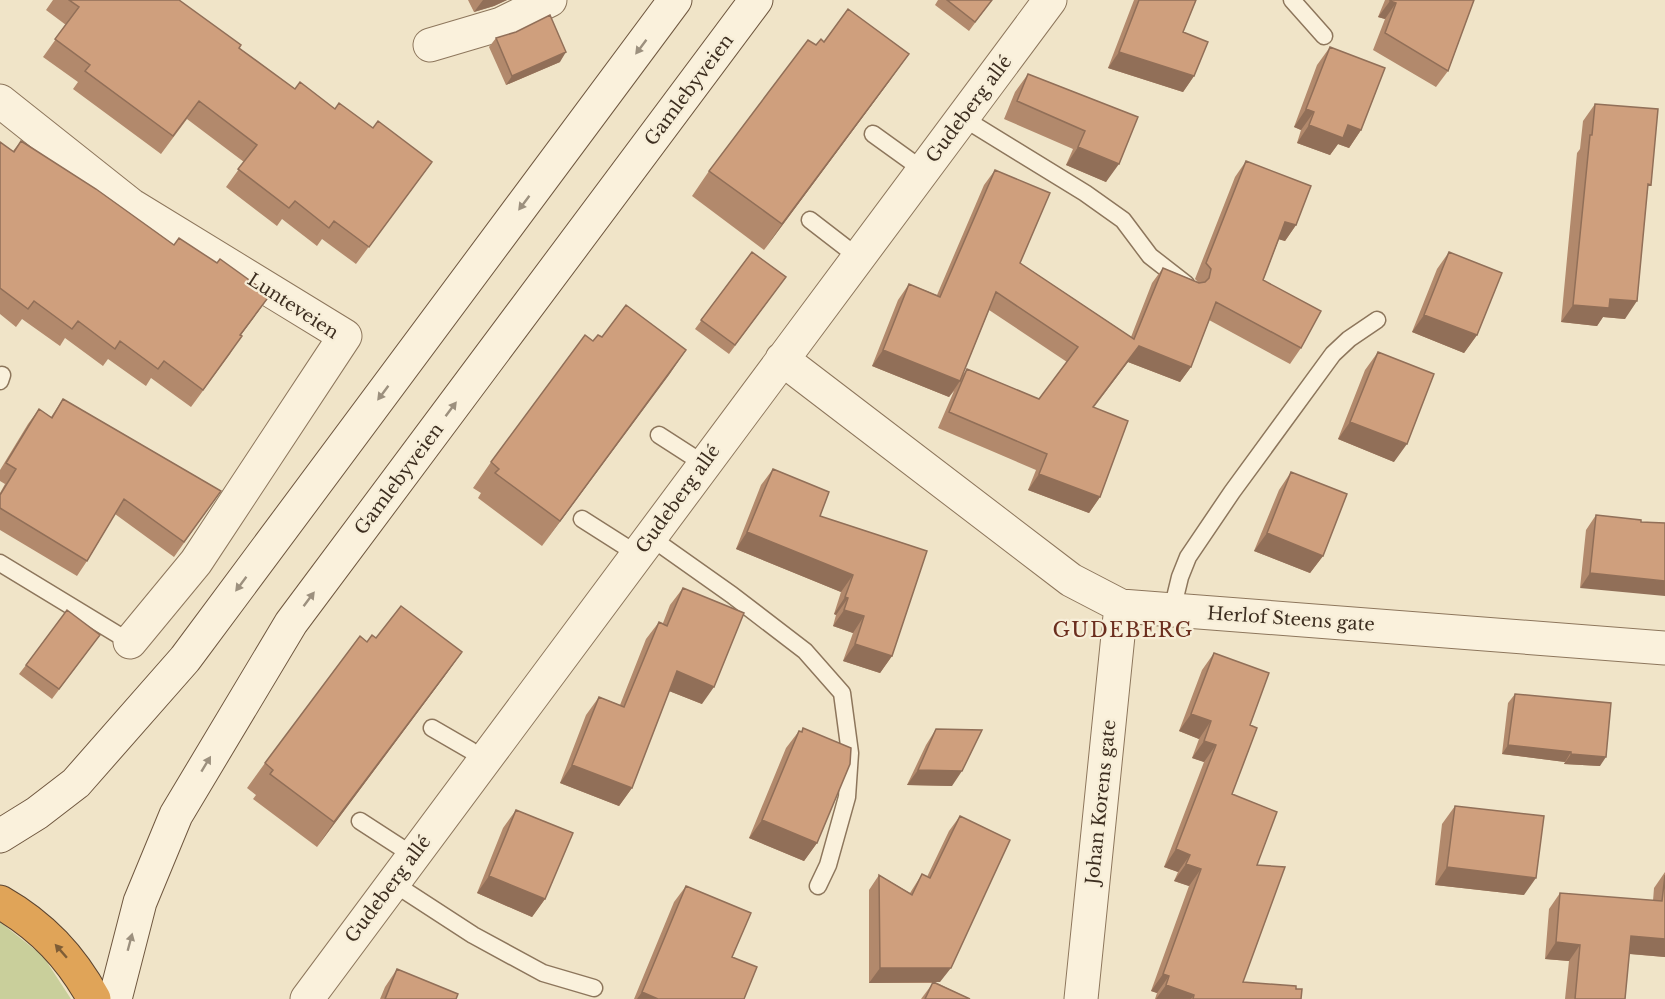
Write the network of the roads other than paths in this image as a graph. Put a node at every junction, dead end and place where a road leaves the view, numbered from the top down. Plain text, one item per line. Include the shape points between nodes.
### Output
1 (550, 0) edge
2 (675, 0) edge
3 (756, 0) edge
4 (1050, 0) edge
5 (1292, 0) edge
6 (1324, 36) dead end
7 (430, 45) dead end
8 (0, 101) edge
9 (963, 118) junction
10 (873, 134) edge
11 (924, 170) junction
12 (810, 220) dead end
13 (858, 257) junction
14 (1190, 288) edge
15 (1377, 320) dead end
16 (782, 359) junction
17 (659, 435) dead end
18 (704, 464) junction
19 (582, 519) edge
20 (644, 546) junction
21 (0, 563) edge
22 (1121, 606) junction
23 (1172, 610) junction
24 (130, 642) joint
25 (1665, 648) edge
26 (432, 728) dead end
27 (484, 761) junction
28 (360, 821) dead end
29 (0, 836) edge
30 (414, 856) junction
31 (393, 883) junction
32 (818, 886) dead end
33 (0, 902) edge
34 (594, 988) dead end
35 (94, 999) edge
36 (115, 999) edge
37 (307, 999) edge
38 (1081, 999) edge

1 - 7 street via 501,24
2 -> 29 street via 185,659 76,783
36 -> 3 street, Gamlebyveien via 140,902 176,815 291,623
4 - 9 street, Gudeberg allé
5 - 6 lane
8 - 24 street, Lunteveien via 131,205 345,336 196,562
9 - 11 street, Gudeberg allé
9 - 14 lane via 1123,220 1150,256
10 - 11 lane
11 - 13 street, Gudeberg allé
12 - 13 lane
13 - 16 street, Gudeberg allé
15 - 23 lane via 1334,354 1232,492 1188,557
16 - 18 street, Gudeberg allé
16 - 22 street, Herlof Steens gate via 1071,580
17 - 18 lane
18 - 20 street, Gudeberg allé
19 - 20 lane
20 - 27 street, Gudeberg allé
20 - 32 lane via 732,595 805,651 842,693 850,753 847,797 828,865
21 - 24 lane
22 - 23 street, Herlof Steens gate
22 - 38 street, Johan Korens gate
23 - 25 street, Herlof Steens gate
26 - 27 lane
27 - 30 street, Gudeberg allé
28 - 30 lane
30 - 31 street, Gudeberg allé
31 - 34 lane via 543,973
31 - 37 street, Gudeberg allé
35 -> 33 highway via 82,977 44,932

